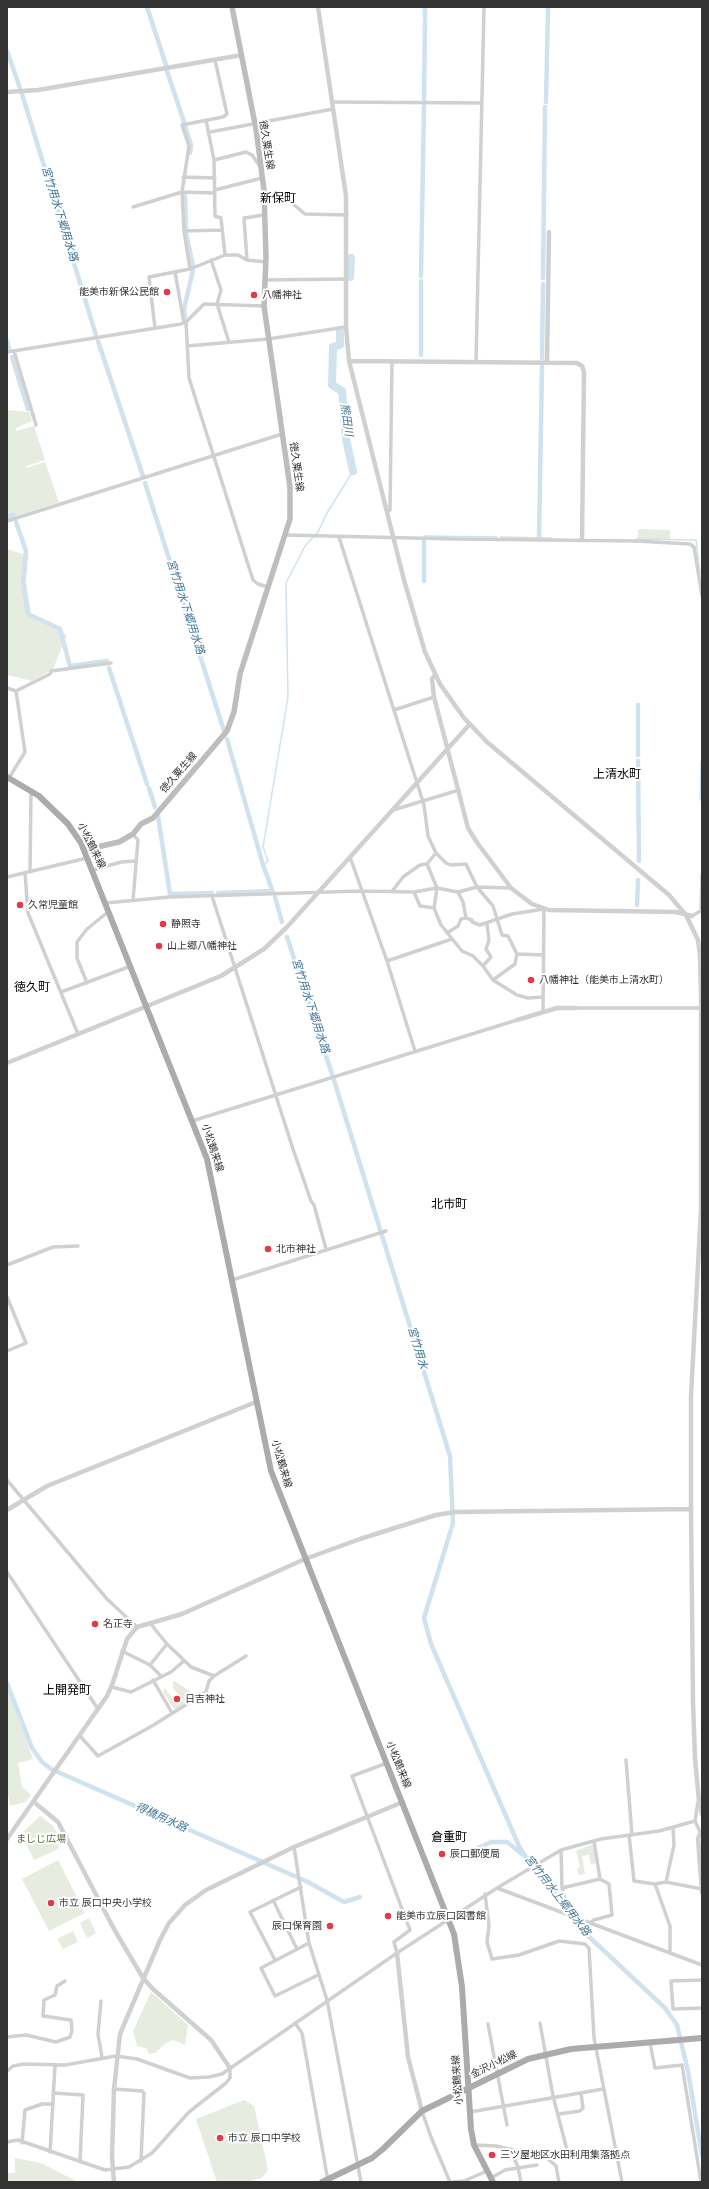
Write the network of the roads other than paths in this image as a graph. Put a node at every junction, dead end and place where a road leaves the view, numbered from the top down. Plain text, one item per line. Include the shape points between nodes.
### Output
1 (232, 7) edge
2 (318, 7) edge
3 (484, 7) edge
4 (242, 55) junction
5 (215, 60) junction
6 (7, 92) edge
7 (332, 102) junction
8 (482, 103) junction
9 (333, 109) junction
10 (206, 120) junction
11 (254, 124) junction
12 (210, 132) junction
13 (214, 160) junction
14 (259, 165) junction
15 (183, 177) junction
16 (215, 178) junction
17 (262, 178) junction
18 (215, 191) junction
19 (182, 192) junction
20 (264, 197) junction
21 (133, 207) dead end
22 (264, 215) junction
23 (347, 215) junction
24 (221, 230) junction
25 (184, 231) junction
26 (549, 232) dead end
27 (225, 255) junction
28 (212, 260) junction
29 (247, 260) junction
30 (266, 262) junction
31 (190, 269) junction
32 (175, 272) junction
33 (347, 279) junction
34 (264, 280) junction
35 (217, 304) junction
36 (264, 306) junction
37 (185, 322) junction
38 (346, 327) junction
39 (155, 328) junction
40 (268, 339) junction
41 (229, 342) junction
42 (187, 346) junction
43 (14, 351) junction
44 (7, 352) edge
45 (349, 361) junction
46 (392, 361) junction
47 (476, 362) junction
48 (547, 363) junction
49 (36, 425) dead end
50 (282, 434) junction
51 (214, 456) junction
52 (387, 512) junction
53 (7, 521) edge
54 (285, 535) junction
55 (339, 537) junction
56 (394, 537) junction
57 (582, 540) junction
58 (268, 587) junction
59 (702, 596) edge
60 (111, 662) dead end
61 (435, 675) junction
62 (7, 688) edge
63 (16, 691) junction
64 (434, 697) junction
65 (394, 710) junction
66 (470, 724) junction
67 (448, 750) junction
68 (8, 778) edge
69 (416, 782) junction
70 (459, 790) junction
71 (31, 792) junction
72 (423, 802) junction
73 (392, 810) junction
74 (133, 834) junction
75 (84, 850) junction
76 (436, 852) junction
77 (87, 858) junction
78 (350, 858) junction
79 (136, 861) junction
80 (427, 864) junction
81 (93, 870) junction
82 (28, 872) junction
83 (702, 875) edge
84 (7, 877) edge
85 (478, 887) junction
86 (437, 888) junction
87 (511, 888) junction
88 (393, 890) junction
89 (360, 891) junction
90 (414, 892) junction
91 (458, 892) junction
92 (318, 893) junction
93 (212, 896) junction
94 (133, 900) junction
95 (106, 903) junction
96 (434, 908) junction
97 (544, 909) junction
98 (702, 910) edge
99 (109, 911) junction
100 (689, 915) junction
101 (466, 918) junction
102 (498, 919) junction
103 (487, 924) junction
104 (448, 933) junction
105 (452, 939) junction
106 (517, 954) junction
107 (544, 954) junction
108 (387, 961) junction
109 (131, 966) junction
110 (483, 966) junction
111 (236, 969) junction
112 (494, 980) junction
113 (87, 983) junction
114 (61, 992) junction
115 (702, 995) edge
116 (543, 997) junction
117 (148, 1007) junction
118 (576, 1008) joint
119 (701, 1008) junction
120 (544, 1012) junction
121 (517, 1020) joint
122 (78, 1034) junction
123 (415, 1051) junction
124 (7, 1063) edge
125 (276, 1095) junction
126 (192, 1121) junction
127 (701, 1182) edge
128 (386, 1231) dead end
129 (78, 1246) dead end
130 (326, 1249) junction
131 (7, 1265) edge
132 (232, 1280) junction
133 (7, 1297) edge
134 (9, 1308) edge
135 (7, 1351) edge
136 (256, 1402) junction
137 (7, 1480) edge
138 (23, 1500) junction
139 (691, 1509) junction
140 (7, 1510) edge
141 (305, 1559) junction
142 (7, 1572) edge
143 (150, 1623) junction
144 (137, 1626) junction
145 (167, 1644) junction
146 (122, 1651) junction
147 (246, 1656) dead end
148 (184, 1660) junction
149 (150, 1665) junction
150 (162, 1676) junction
151 (214, 1676) junction
152 (153, 1680) junction
153 (112, 1687) junction
154 (98, 1709) junction
155 (172, 1713) junction
156 (80, 1736) junction
157 (626, 1760) dead end
158 (387, 1763) junction
159 (699, 1801) junction
160 (34, 1802) junction
161 (402, 1802) junction
162 (702, 1814) edge
163 (368, 1816) junction
164 (695, 1821) junction
165 (673, 1827) junction
166 (701, 1832) edge
167 (631, 1835) junction
168 (7, 1839) edge
169 (594, 1840) junction
170 (294, 1847) junction
171 (561, 1850) junction
172 (600, 1879) junction
173 (666, 1882) junction
174 (655, 1884) junction
175 (301, 1887) junction
176 (497, 1888) junction
177 (562, 1888) junction
178 (702, 1890) edge
179 (484, 1894) junction
180 (273, 1900) junction
181 (576, 1916) junction
182 (449, 1918) junction
183 (591, 1922) junction
184 (309, 1943) junction
185 (297, 1949) junction
186 (397, 1953) junction
187 (670, 1953) junction
188 (275, 1960) junction
189 (702, 1965) edge
190 (318, 1975) junction
191 (143, 1978) junction
192 (702, 1980) edge
193 (65, 1981) dead end
194 (327, 2000) junction
195 (101, 2001) dead end
196 (702, 2008) edge
197 (295, 2022) junction
198 (540, 2023) dead end
199 (488, 2024) dead end
200 (7, 2037) edge
201 (702, 2038) edge
202 (650, 2043) junction
203 (596, 2047) junction
204 (546, 2054) junction
205 (116, 2056) junction
206 (102, 2058) junction
207 (55, 2066) junction
208 (230, 2068) junction
209 (7, 2071) edge
210 (496, 2074) junction
211 (114, 2089) junction
212 (468, 2089) junction
213 (604, 2089) junction
214 (53, 2093) junction
215 (581, 2093) junction
216 (553, 2096) junction
217 (53, 2104) junction
218 (504, 2106) junction
219 (422, 2111) junction
220 (470, 2112) junction
221 (559, 2114) junction
222 (507, 2125) dead end
223 (7, 2142) edge
224 (22, 2143) junction
225 (474, 2145) junction
226 (510, 2149) junction
227 (567, 2150) dead end
228 (50, 2152) junction
229 (80, 2162) junction
230 (141, 2162) junction
231 (358, 2165) junction
232 (537, 2165) dead end
233 (518, 2167) junction
234 (112, 2170) junction
235 (487, 2171) junction
236 (492, 2180) edge
237 (326, 2181) edge
238 (114, 2182) edge
239 (361, 2182) edge
240 (450, 2182) edge
241 (453, 2182) edge
242 (521, 2182) edge
243 (559, 2182) edge
244 (622, 2182) edge
245 (701, 2182) edge

1 - 4 main road, 徳久粟生線
2 - 7 street
3 - 8 street
4 - 5 street
4 - 11 main road, 徳久粟生線
5 - 6 street via 38,90
5 - 10 street via 227,114
7 - 8 street
7 - 9 street
8 - 47 street
9 - 11 street
9 - 23 street via 345,182
10 - 12 street
10 - 15 street via 182,124 189,146
11 - 12 street
11 - 14 main road, 徳久粟生線
12 - 13 street
13 - 14 street via 246,152 252,155
13 - 16 street
14 - 17 main road, 徳久粟生線
15 - 16 street
15 - 19 street
16 - 18 street
17 - 18 street
17 - 20 main road, 徳久粟生線
18 - 19 street
18 - 24 street via 215,216 221,218
19 - 21 street
19 - 25 street
20 - 22 main road, 徳久粟生線
20 - 23 street via 287,199 305,214
22 - 29 street via 244,218
22 - 30 main road, 徳久粟生線
23 - 33 street
24 - 25 street
24 - 27 street
25 - 31 street
26 - 48 street
27 - 28 street
27 - 29 street via 238,255
28 - 31 street
28 - 35 street via 221,290
29 - 30 street
30 - 34 main road, 徳久粟生線
31 - 32 street
32 - 37 street
32 - 39 street via 149,277
33 - 34 street
33 - 38 street
34 - 36 main road, 徳久粟生線
35 - 36 street
35 - 37 street via 204,304
35 - 41 street
36 - 40 main road, 徳久粟生線
37 - 39 street
37 - 42 street
38 - 40 street
38 - 45 street
39 - 43 street
40 - 41 street
40 - 50 main road, 徳久粟生線
41 - 42 street
42 - 51 street via 189,378
43 - 44 street
43 - 49 street
45 - 46 street
45 - 52 street
46 - 47 street
46 - 52 street via 390,510
47 - 48 street
48 - 57 street via 577,363 582,366 584,372
50 - 51 street
50 - 54 main road, 徳久粟生線 via 290,487 290,519
51 - 53 street
51 - 58 street via 253,580
52 - 56 street
54 - 55 street
54 - 58 main road, 徳久粟生線
55 - 56 street
55 - 65 street
56 - 57 street
56 - 61 street via 418,631
57 - 59 street via 690,544 694,547
58 - 74 main road, 徳久粟生線 via 240,674 234,712 227,731 153,818 141,824
60 - 63 street via 51,671 50,674
61 - 64 street via 432,679
61 - 66 street
62 - 63 street
63 - 68 street via 25,752
64 - 65 street
64 - 67 street
65 - 69 street
66 - 67 street
66 - 100 street via 487,742 669,895
67 - 69 street
67 - 70 street
68 - 71 main road, 小松鶴来線
69 - 72 street
69 - 73 street
70 - 72 street
70 - 87 street via 468,828
71 - 75 main road, 小松鶴来線 via 39,796 68,824
71 - 82 street
72 - 73 street
72 - 76 street via 428,836
73 - 78 street
74 - 75 main road, 徳久粟生線 via 119,842
74 - 79 street via 138,840
75 - 77 main road, 小松鶴来線
76 - 80 street
76 - 85 street via 451,865 466,864
77 - 81 main road, 小松鶴来線
77 - 82 street
78 - 89 street
78 - 92 street
79 - 81 street via 121,862
79 - 94 street
80 - 86 street
80 - 88 street via 420,865 403,877
81 - 95 main road, 小松鶴来線
82 - 84 street
82 - 114 street via 28,913
83 - 98 street
85 - 87 street
85 - 91 street
85 - 102 street via 493,906
86 - 90 street
86 - 91 street
86 - 96 street
87 - 97 street via 527,901
88 - 89 street
88 - 90 street
89 - 92 street
89 - 108 street
90 - 96 street via 420,906
91 - 101 street
92 - 93 street
92 - 111 street via 271,943
93 - 94 street
93 - 111 street
94 - 95 street
95 - 99 main road, 小松鶴来線
96 - 104 street via 441,925
97 - 100 street via 676,912
97 - 102 street
97 - 107 street
98 - 100 street
99 - 109 main road, 小松鶴来線
99 - 113 street via 87,929 77,942 77,958
100 - 115 street via 698,940
101 - 103 street via 476,924
101 - 104 street via 461,919 458,926
102 - 103 street
102 - 106 street via 502,935 508,936
103 - 110 street via 489,940 486,949 491,957
104 - 105 street
105 - 108 street
105 - 110 street via 462,951 473,956
106 - 107 street
106 - 112 street via 515,964
107 - 116 street
108 - 123 street
109 - 113 street
109 - 117 main road, 小松鶴来線
110 - 112 street
111 - 117 street
111 - 125 street
112 - 116 street via 517,995 528,998
113 - 114 street
114 - 122 street
115 - 119 street
116 - 120 street
117 - 122 street
117 - 126 main road, 小松鶴来線
118 - 119 street
118 - 120 street via 556,1008
119 - 127 street
120 - 121 street
121 - 123 street
122 - 124 street
123 - 125 street
125 - 126 street
125 - 130 street via 310,1201 314,1205
126 - 132 main road, 小松鶴来線 via 207,1159
127 - 139 street via 691,1396
128 - 130 street
129 - 131 street via 53,1247
130 - 132 street
132 - 136 main road, 小松鶴来線
133 - 134 street
134 - 135 street via 26,1343
136 - 138 street via 47,1486
136 - 141 main road, 小松鶴来線 via 271,1471
137 - 138 street
138 - 140 street
138 - 144 street via 107,1599
139 - 141 street via 455,1512 360,1539
139 - 159 street via 693,1702
141 - 143 street via 182,1614
141 - 158 main road, 小松鶴来線
142 - 154 street
143 - 144 street
143 - 145 street
144 - 146 street
145 - 148 street
145 - 149 street
146 - 149 street
146 - 153 street
147 - 151 street
148 - 150 street via 171,1672
148 - 151 street via 191,1667
149 - 150 street
150 - 152 street
151 - 155 street via 209,1681 206,1692
152 - 153 street via 131,1692
152 - 155 street
153 - 154 street
154 - 156 street
155 - 156 street via 98,1756
156 - 160 street
157 - 167 street
158 - 161 main road, 小松鶴来線
158 - 163 street via 352,1776
159 - 162 street
159 - 164 street
160 - 168 street
160 - 191 street via 58,1822 127,1953
161 - 163 street
161 - 182 main road, 小松鶴来線
163 - 170 street
163 - 186 street via 410,1930 394,1942
164 - 165 street
164 - 166 street
165 - 167 street
165 - 173 street via 674,1845
166 - 178 street via 698,1838
167 - 169 street
167 - 174 street via 634,1881
169 - 171 street
169 - 172 street
170 - 175 street
170 - 191 street via 206,1890 185,1905 169,1923
171 - 176 street
171 - 177 street
172 - 177 street
172 - 183 street via 609,1884 612,1915
173 - 174 street
173 - 178 street
174 - 187 street via 670,1926
175 - 180 street
175 - 184 street
176 - 179 street
176 - 181 street
177 - 181 street via 567,1905
179 - 182 street
179 - 203 street via 489,1926 487,1942 492,1959 519,1955 559,1941 585,1944 589,1948
180 - 185 street
180 - 188 street via 250,1912
181 - 183 street
182 - 186 street
182 - 212 main road, 小松鶴来線 via 461,1972
183 - 187 street
184 - 185 street
184 - 190 street
185 - 188 street
186 - 194 street
186 - 219 street via 408,2057
187 - 189 street
188 - 190 street via 261,1968 275,1996
190 - 194 street
191 - 205 street via 125,2019
191 - 208 street via 211,2040
192 - 196 street via 672,1981 673,2009
193 - 200 street via 56,1986 54,1995 44,2000 43,2016 72,2020 70,2037 56,2042 26,2035
194 - 197 street
194 - 231 street
195 - 206 street via 98,2034
197 - 208 street
197 - 237 street via 302,2034
198 - 204 street
199 - 210 street
201 - 202 main road, 金沢小松線
202 - 203 main road, 金沢小松線
202 - 245 street via 655,2068 682,2065
203 - 204 main road, 金沢小松線
203 - 213 street
204 - 210 main road, 金沢小松線 via 528,2059
204 - 216 street
205 - 206 street
205 - 208 street via 136,2059 197,2079 222,2074
205 - 211 street
206 - 207 street
207 - 209 street via 24,2064 12,2066
207 - 214 street
208 - 230 street via 230,2078 226,2083 189,2112 169,2136
210 - 212 main road, 金沢小松線
210 - 218 street
211 - 230 street via 144,2093
211 - 234 street
212 - 219 main road, 金沢小松線
212 - 220 main road, 小松鶴来線
213 - 215 street
213 - 244 street
214 - 217 street
214 - 229 street via 83,2095
215 - 216 street
215 - 221 street via 583,2108
216 - 218 street
216 - 221 street
217 - 224 street via 42,2104 25,2110
217 - 228 street
218 - 220 street
218 - 222 street
219 - 231 main road, 金沢小松線 via 383,2149
219 - 240 street
220 - 225 main road, 小松鶴来線
221 - 227 street
223 - 224 street via 18,2140
224 - 228 street
225 - 226 street
225 - 235 main road, 小松鶴来線
226 - 233 street
226 - 243 street via 552,2160
228 - 229 street
229 - 234 street
230 - 234 street
231 - 237 main road, 金沢小松線
231 - 239 street
232 - 233 street
233 - 236 street via 505,2170
233 - 242 street
234 - 238 street
235 - 236 main road, 小松鶴来線
235 - 241 street via 464,2181

